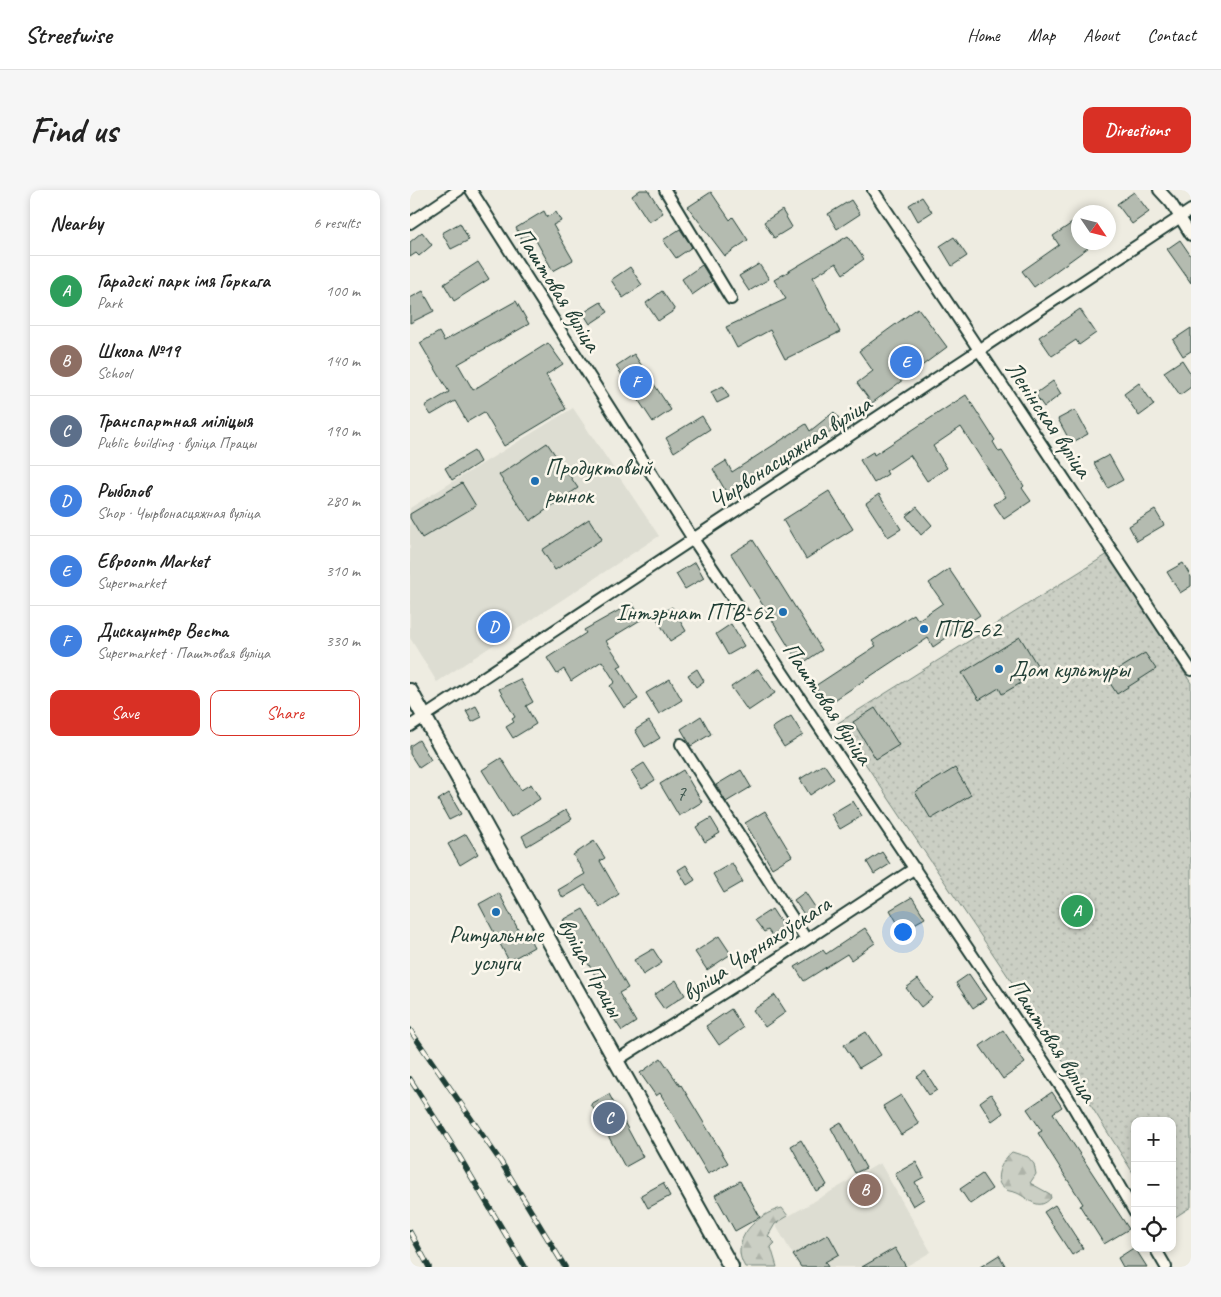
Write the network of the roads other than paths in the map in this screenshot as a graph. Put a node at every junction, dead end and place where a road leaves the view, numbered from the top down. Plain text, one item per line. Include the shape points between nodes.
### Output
1 (459, 190) edge
2 (471, 190) edge
3 (665, 190) edge
4 (873, 190) edge
5 (1159, 190) edge
6 (1191, 210) edge
7 (1180, 218) junction
8 (410, 222) edge
9 (1191, 235) edge
10 (731, 299) dead end
11 (979, 351) junction
12 (693, 539) junction
13 (1191, 670) edge
14 (410, 691) edge
15 (425, 716) junction
16 (410, 726) edge
17 (681, 744) dead end
18 (915, 868) junction
19 (806, 939) junction
20 (617, 1060) junction
21 (1132, 1207) edge
22 (1157, 1252) edge
23 (731, 1267) edge
24 (1166, 1267) edge

1 - 8 street
2 - 12 street, Паштовая вуліца
3 - 10 street
4 - 11 street, Ленінская вуліца
5 - 7 street
6 - 7 street, Чырвонасцяжная вуліца
7 - 9 street
7 - 11 street, Чырвонасцяжная вуліца
11 - 12 street, Чырвонасцяжная вуліца
11 - 13 street, Ленінская вуліца
12 - 15 street, Чырвонасцяжная вуліца
12 - 18 street, Паштовая вуліца
14 - 15 main road, вуліца Працы
15 - 16 street, Чырвонасцяжная вуліца
15 - 20 main road, вуліца Працы
17 - 19 street
18 - 19 street, вуліца Чарняхоўскага
18 - 21 street, Паштовая вуліца via 1067,1096
19 - 20 street, вуліца Чарняхоўскага
20 - 23 main road, вуліца Працы
22 - 24 street

